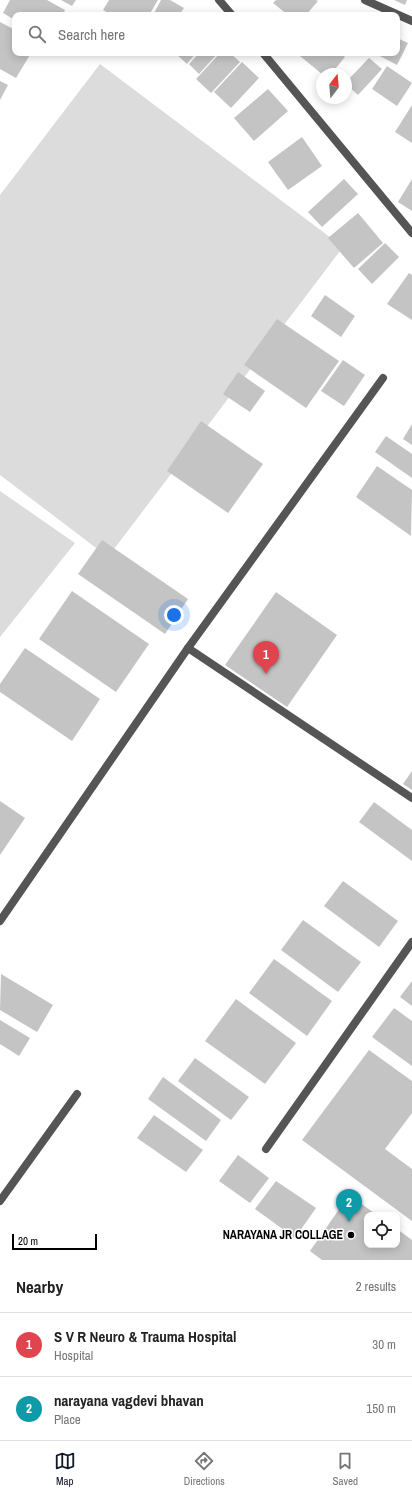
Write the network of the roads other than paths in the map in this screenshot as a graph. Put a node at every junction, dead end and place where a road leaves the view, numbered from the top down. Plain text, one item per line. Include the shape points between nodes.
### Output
1 (219, 0) edge
2 (365, 0) edge
3 (229, 12) edge
4 (392, 12) edge
5 (400, 16) edge
6 (412, 21) edge
7 (265, 56) edge
8 (412, 233) edge
9 (383, 378) dead end
10 (188, 648) junction
11 (412, 798) edge
12 (0, 921) edge
13 (412, 942) edge
14 (77, 1094) dead end
15 (266, 1149) dead end
16 (0, 1201) edge

1 - 3 street
2 - 4 street
5 - 6 street
7 - 8 street
9 - 10 street
10 - 11 street
10 - 12 street
13 - 15 street
14 - 16 street

